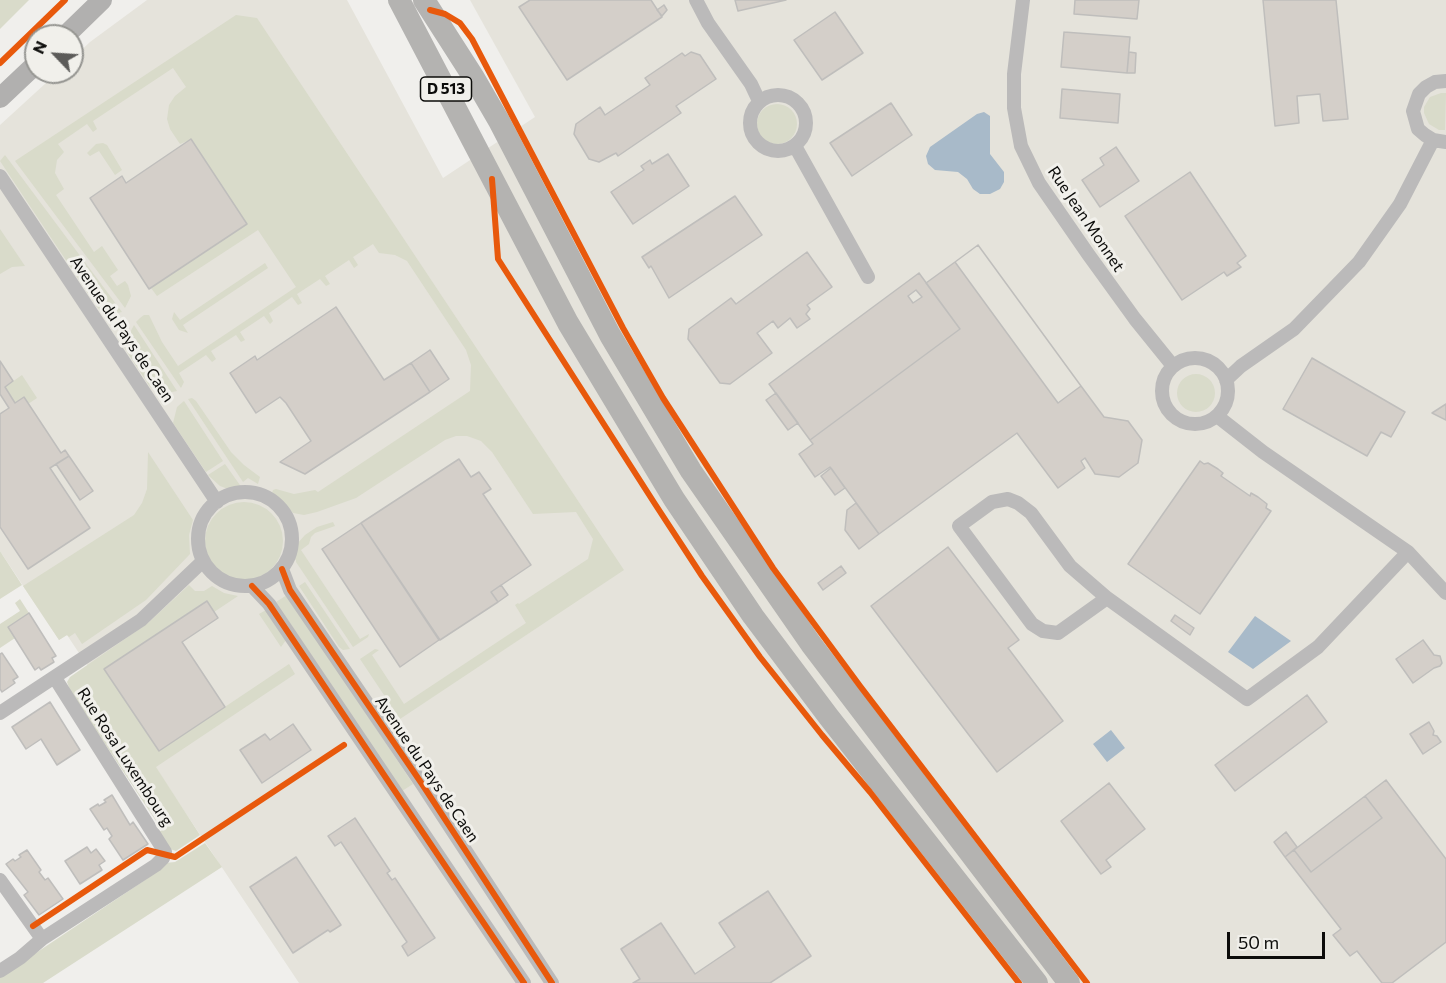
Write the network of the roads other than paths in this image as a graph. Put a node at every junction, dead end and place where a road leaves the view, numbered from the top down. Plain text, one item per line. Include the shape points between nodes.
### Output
1 (102, 0) edge
2 (399, 0) edge
3 (424, 0) edge
4 (696, 0) edge
5 (1023, 0) edge
6 (77, 24) edge
7 (24, 75) edge
8 (1446, 81) edge
9 (0, 98) edge
10 (759, 102) junction
11 (1439, 141) edge
12 (795, 146) junction
13 (0, 176) edge
14 (868, 277) dead end
15 (1173, 366) junction
16 (1226, 380) junction
17 (1217, 416) junction
18 (217, 502) junction
19 (1408, 552) junction
20 (203, 561) junction
21 (282, 569) junction
22 (252, 586) junction
23 (1446, 593) edge
24 (1107, 598) junction
25 (55, 678) junction
26 (0, 713) edge
27 (0, 880) edge
28 (42, 939) junction
29 (0, 971) edge
30 (524, 983) edge
31 (552, 983) edge
32 (1036, 983) edge
33 (1069, 983) edge

1 - 6 main road
2 - 32 main road, D 513 via 568,323 674,499 766,634
3 - 33 main road, D 513 via 484,95 610,335 691,471 811,644
4 - 10 street
5 - 15 street, Rue Jean Monnet via 1014,74 1014,108 1021,146 1039,183
7 - 9 main road
8 - 11 street via 1426,87 1413,111 1418,129
10 - 12 street via 749,123 753,138 776,152
10 - 12 street via 778,95 801,106 805,132
11 - 16 street via 1359,262 1294,329
12 - 14 street
13 - 18 street, Avenue du Pays de Caen
15 - 16 street via 1197,358 1209,361
15 - 17 street via 1162,389 1170,413 1193,424
16 - 17 street via 1225,405
17 - 19 street
18 - 20 street via 205,514 198,535
18 - 21 street via 231,494 247,492 274,502 290,526 292,541
19 - 23 street
19 - 24 street via 1318,647 1247,699
20 - 22 street via 222,581
20 - 25 street via 141,620
21 - 22 street
21 - 31 street, Avenue du Pays de Caen via 290,590
22 - 30 street via 269,604
24 - 24 street via 1058,633 1043,631 1032,624 959,526 992,502 1008,498 1031,513 1070,566
25 - 26 street
25 - 28 street, Rue Rosa Luxembourg via 165,848 165,854 156,865
27 - 28 street
28 - 29 street

